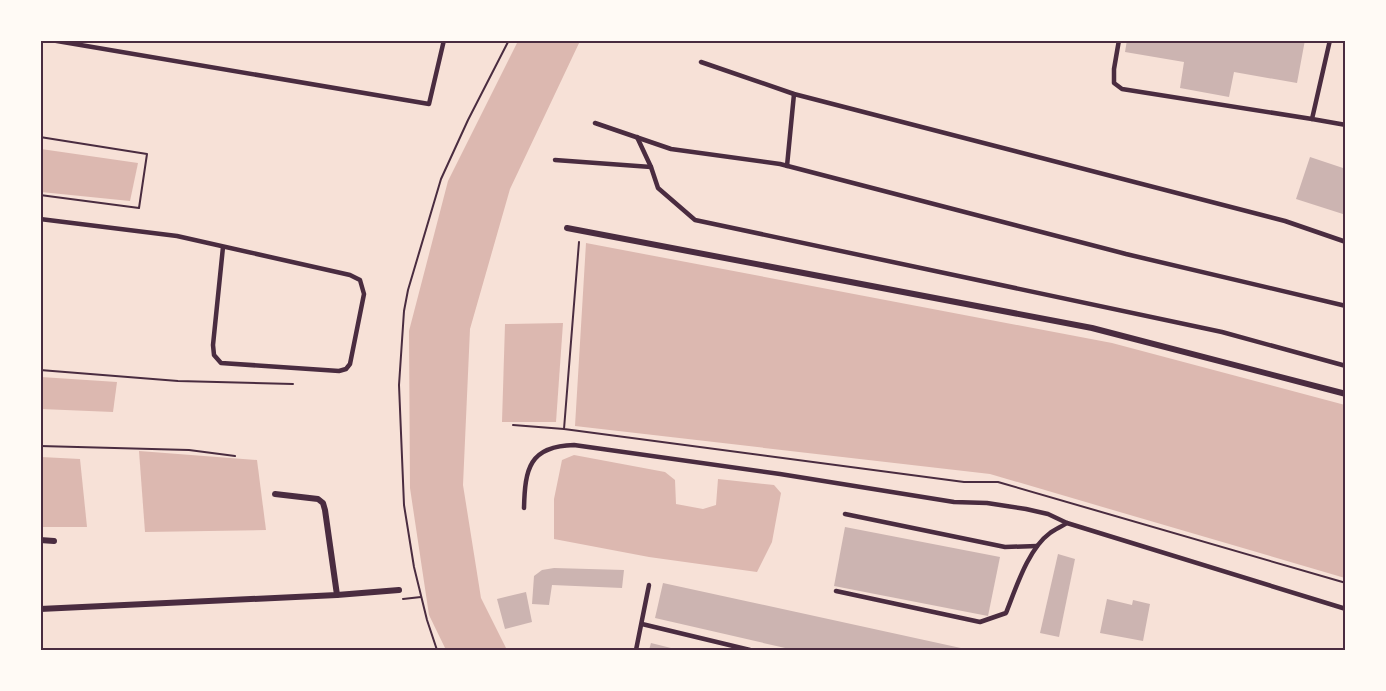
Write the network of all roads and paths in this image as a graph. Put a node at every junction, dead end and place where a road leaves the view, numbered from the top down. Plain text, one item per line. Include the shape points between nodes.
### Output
1 (51, 40) edge
2 (444, 40) edge
3 (509, 40) edge
4 (1119, 40) edge
5 (1330, 40) edge
6 (701, 62) dead end
7 (794, 94) junction
8 (1312, 119) junction
9 (594, 123) dead end
10 (1346, 125) edge
11 (40, 137) edge
12 (638, 137) junction
13 (555, 160) dead end
14 (787, 166) junction
15 (651, 168) junction
16 (40, 195) edge
17 (40, 219) edge
18 (567, 228) dead end
19 (579, 242) dead end
20 (1346, 242) edge
21 (223, 247) junction
22 (1346, 306) edge
23 (1346, 366) edge
24 (40, 370) edge
25 (293, 384) dead end
26 (1346, 394) edge
27 (513, 425) dead end
28 (564, 429) junction
29 (40, 446) edge
30 (236, 456) dead end
31 (275, 494) dead end
32 (524, 508) dead end
33 (845, 514) dead end
34 (1066, 524) junction
35 (40, 540) edge
36 (54, 541) dead end
37 (1037, 546) junction
38 (1346, 583) edge
39 (649, 585) dead end
40 (399, 590) joint
41 (836, 591) dead end
42 (337, 595) junction
43 (421, 597) junction
44 (40, 609) edge
45 (1346, 609) edge
46 (642, 624) junction
47 (301, 651) edge
48 (383, 651) edge
49 (436, 651) edge
50 (636, 651) edge
51 (750, 651) edge

1 - 2 lane via 429,104
3 - 43 path via 441,179 404,311 399,385 404,505
4 - 8 lane via 1114,83 1122,89
5 - 8 lane
6 - 7 lane
7 - 14 lane
7 - 20 lane via 1286,221
8 - 10 lane
9 - 12 lane
11 - 16 path via 147,154 139,208
12 - 14 lane via 671,149
12 - 15 lane
13 - 15 lane
14 - 22 lane via 1115,252
15 - 23 lane via 658,188 695,220 1222,332
17 - 21 lane via 177,236
18 - 26 street via 1092,328
19 - 28 path
21 - 21 lane via 213,345 214,355 221,363 346,369 364,294 360,280
24 - 25 path via 178,381
27 - 28 path
28 - 38 path via 964,482 998,482
29 - 30 path via 189,450
31 - 42 street via 318,499 323,503
32 - 34 lane via 528,470 534,460 551,448 574,445 954,502 1026,508
33 - 37 lane via 1005,547
34 - 37 lane
34 - 45 lane
35 - 36 street
37 - 41 lane via 1006,613 980,622
39 - 46 lane
40 - 42 street
40 - 43 path via 402,599
42 - 44 street
43 - 49 path
46 - 50 lane
46 - 51 lane
47 - 48 path

